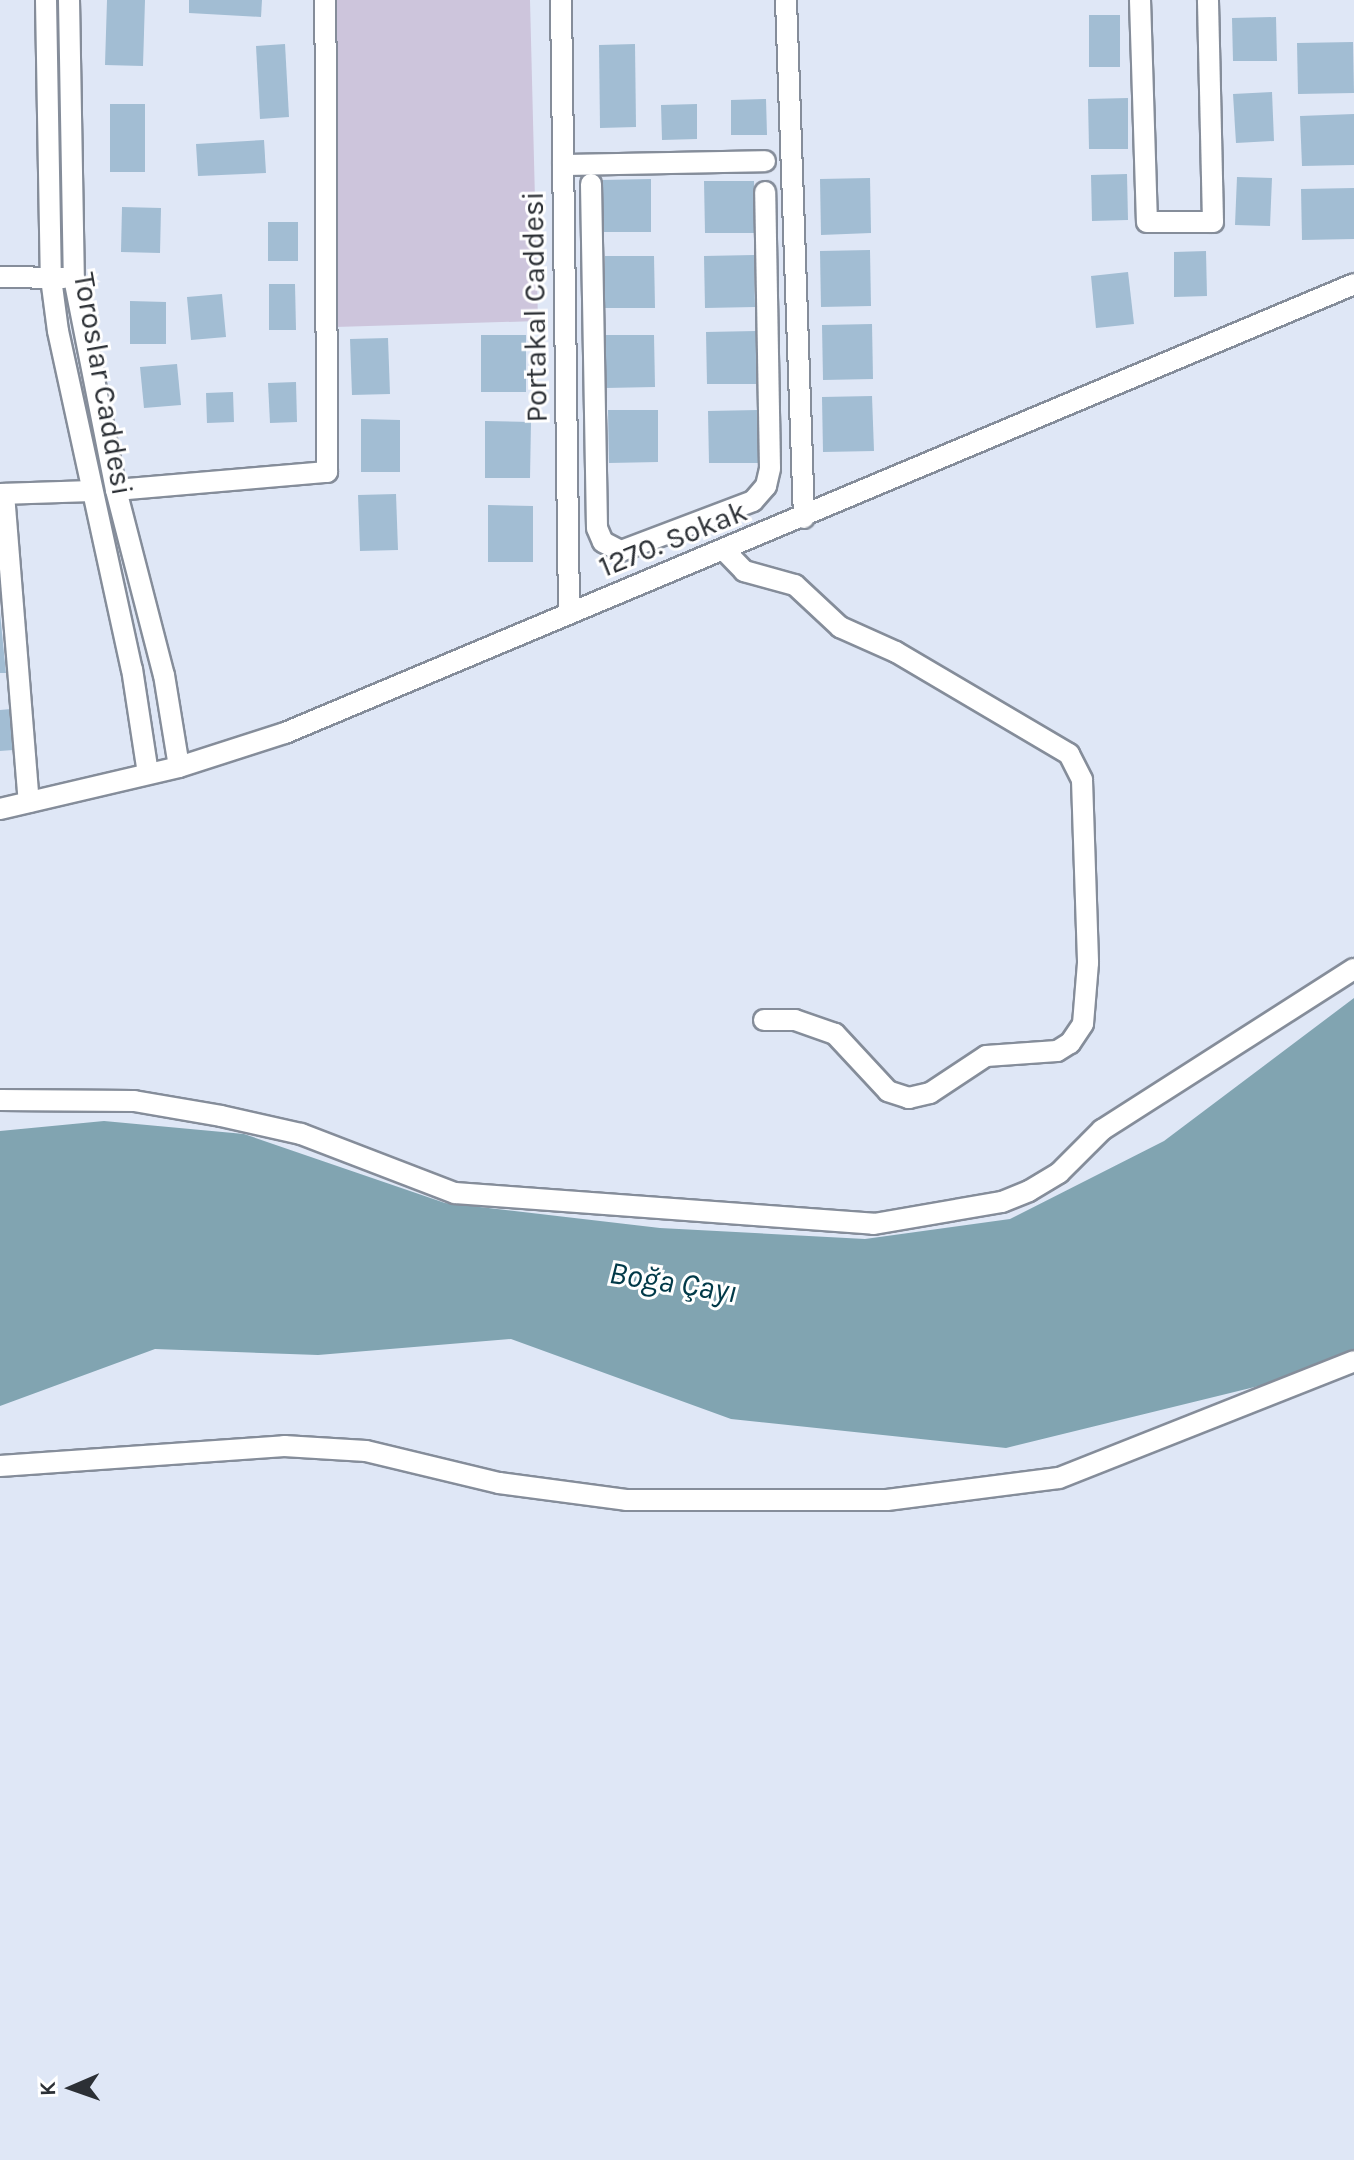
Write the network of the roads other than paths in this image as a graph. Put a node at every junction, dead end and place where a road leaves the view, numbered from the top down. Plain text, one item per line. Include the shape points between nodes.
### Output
1 (46, 0) edge
2 (69, 0) edge
3 (325, 0) edge
4 (561, 0) edge
5 (786, 0) edge
6 (1140, 0) edge
7 (1208, 0) edge
8 (765, 161) dead end
9 (563, 165) junction
10 (591, 184) dead end
11 (765, 192) dead end
12 (0, 277) edge
13 (51, 278) junction
14 (74, 278) junction
15 (1354, 284) edge
16 (116, 490) junction
17 (92, 491) junction
18 (2, 494) edge
19 (804, 518) junction
20 (688, 525) junction
21 (725, 551) junction
22 (702, 560) junction
23 (569, 613) junction
24 (179, 767) junction
25 (148, 774) junction
26 (29, 802) junction
27 (0, 809) edge
28 (1354, 969) edge
29 (764, 1020) dead end
30 (0, 1100) edge
31 (1354, 1361) edge
32 (0, 1466) edge

1 - 13 street, Toroslar Caddesi
2 - 14 street, Toroslar Caddesi
3 - 16 street via 327,472
4 - 9 street, Portakal Caddesi
5 - 19 street
6 - 7 street via 1147,222 1213,222
8 - 9 street
9 - 23 street, Portakal Caddesi
10 - 20 street via 599,536 608,547 628,550
11 - 20 street via 769,477 753,501
12 - 13 street
13 - 14 street
13 - 17 street, Toroslar Caddesi
14 - 16 street, Toroslar Caddesi
15 - 19 street, 1270. Sokak
16 - 24 street, Toroslar Caddesi via 164,675
17 - 18 street
17 - 25 street, Toroslar Caddesi via 132,669
18 - 26 street
19 - 21 street, 1270. Sokak
20 - 22 street
21 - 22 street, 1270. Sokak
21 - 29 street via 744,571 795,585 840,627 896,652 1069,754 1082,780 1088,963 1085,1016 1070,1043 1057,1051 986,1056 930,1093 909,1098 888,1091 835,1034 795,1020
22 - 23 street, 1270. Sokak
23 - 24 street, 1270. Sokak via 285,733
24 - 25 street, 1270. Sokak
25 - 26 street, 1270. Sokak
26 - 27 street, 1270. Sokak
28 - 30 street via 1102,1130 1059,1173 1029,1191 1002,1202 874,1224 455,1193 301,1134 221,1116 118,1100
31 - 32 street via 1059,1478 887,1500 626,1500 499,1483 366,1451 284,1446

